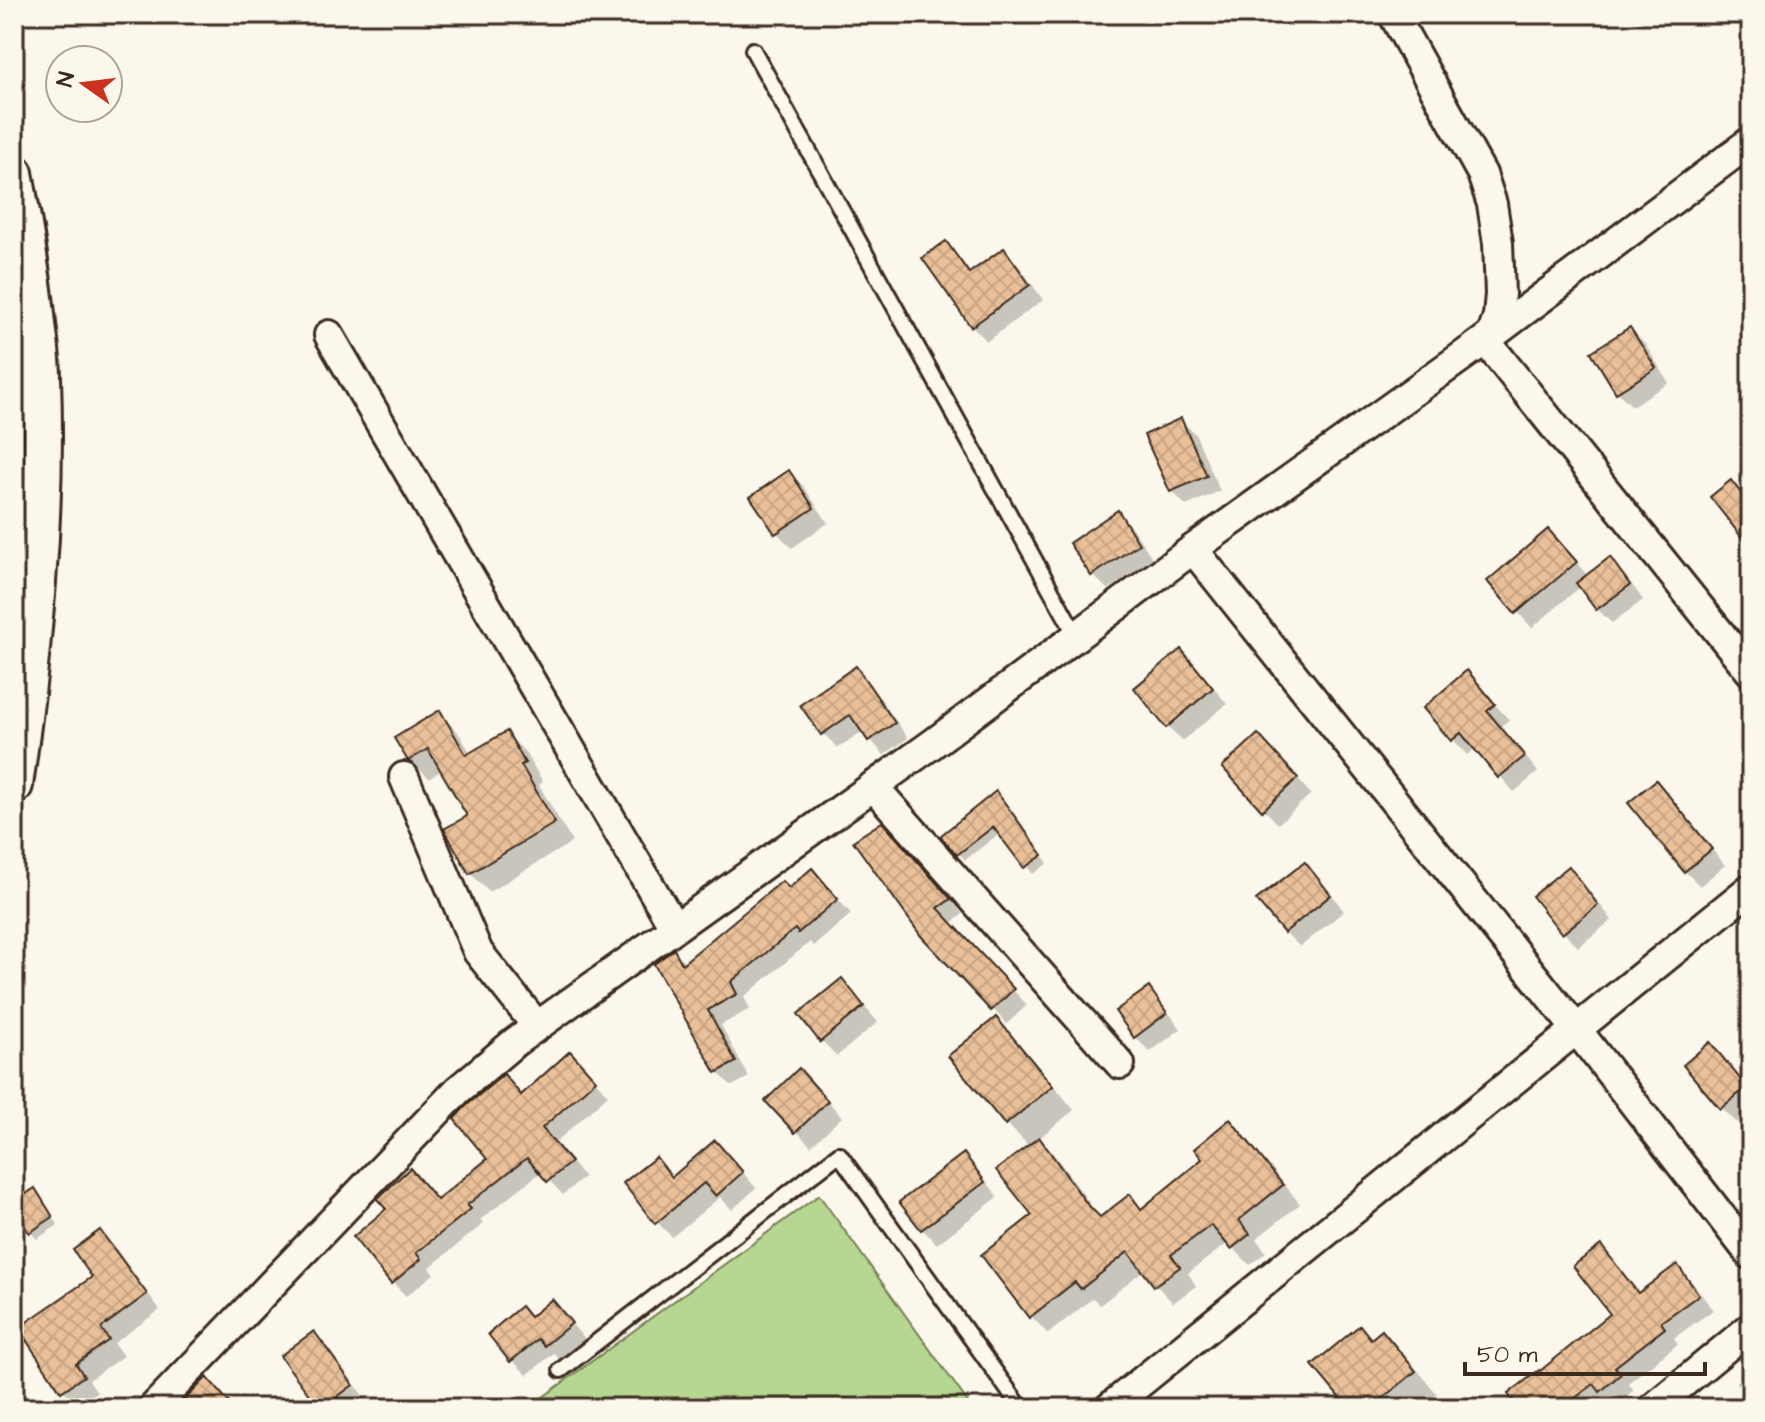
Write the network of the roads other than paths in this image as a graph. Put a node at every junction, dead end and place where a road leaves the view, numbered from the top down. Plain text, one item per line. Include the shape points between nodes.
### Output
1 (1393, 14) edge
2 (753, 50) dead end
3 (1751, 141) edge
4 (14, 173) edge
5 (329, 335) dead end
6 (1489, 337) junction
7 (1193, 549) junction
8 (1077, 637) junction
9 (1751, 672) edge
10 (404, 777) dead end
11 (14, 785) edge
12 (873, 786) junction
13 (1751, 888) edge
14 (674, 927) junction
15 (537, 1026) junction
16 (1577, 1030) junction
17 (1120, 1064) dead end
18 (1751, 1255) edge
19 (1751, 1327) edge
20 (561, 1370) dead end
21 (153, 1408) edge
22 (1021, 1408) edge
23 (1109, 1408) edge
24 (1653, 1408) edge

1 - 6 street via 1482,174 1492,204 1500,294
2 - 8 lane
3 - 6 street
4 - 11 street via 41,361 43,471 30,668
5 - 14 street
6 - 7 street
6 - 9 street
7 - 8 street
7 - 16 street
8 - 12 street
10 - 15 street via 478,952
12 - 14 street
12 - 17 street
13 - 16 street
14 - 15 street
15 - 21 street via 458,1090
16 - 18 street
16 - 23 street
19 - 24 street
20 - 22 lane via 839,1154

